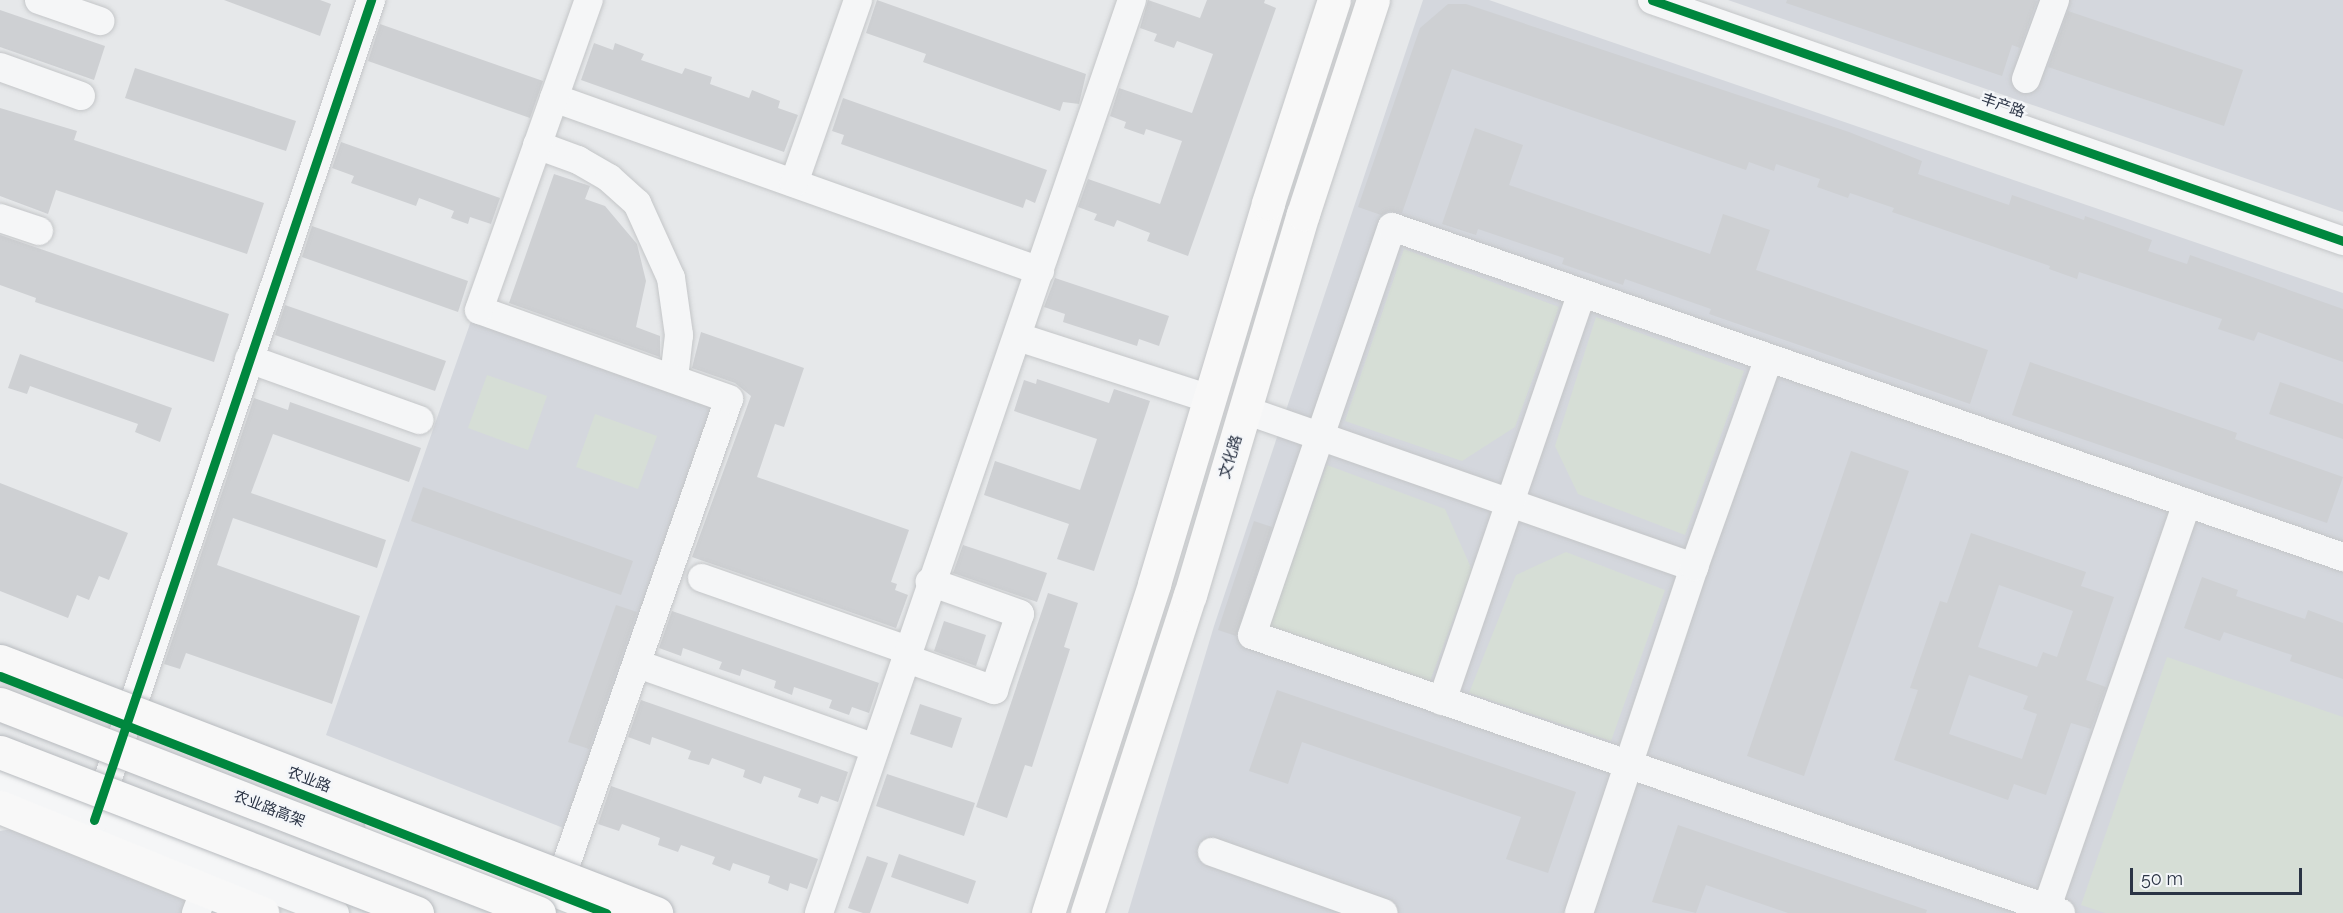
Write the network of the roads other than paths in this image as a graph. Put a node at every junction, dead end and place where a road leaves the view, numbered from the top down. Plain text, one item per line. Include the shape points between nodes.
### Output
1 (39, 0) edge
2 (371, 0) edge
3 (589, 0) edge
4 (858, 0) edge
5 (1132, 0) edge
6 (1334, 0) edge
7 (1373, 0) edge
8 (1652, 0) edge
9 (2055, 0) edge
10 (100, 21) dead end
11 (0, 67) edge
12 (2026, 79) dead end
13 (81, 96) dead end
14 (554, 98) junction
15 (537, 145) junction
16 (794, 183) junction
17 (0, 218) edge
18 (39, 231) dead end
19 (2343, 241) edge
20 (1040, 271) junction
21 (1582, 293) junction
22 (1018, 337) junction
23 (249, 359) junction
24 (1768, 360) junction
25 (674, 378) junction
26 (1210, 399) junction
27 (1245, 410) junction
28 (419, 420) dead end
29 (1320, 436) junction
30 (1510, 501) junction
31 (2187, 503) junction
32 (2343, 557) edge
33 (1694, 567) junction
34 (702, 578) dead end
35 (930, 582) junction
36 (906, 654) junction
37 (0, 661) edge
38 (638, 664) junction
39 (0, 676) edge
40 (1442, 701) junction
41 (0, 704) edge
42 (126, 725) junction
43 (874, 748) junction
44 (0, 752) edge
45 (1629, 765) junction
46 (0, 784) edge
47 (0, 807) edge
48 (94, 820) junction
49 (1212, 852) dead end
50 (200, 901) edge
51 (548, 903) edge
52 (2051, 911) edge
53 (262, 913) edge
54 (335, 913) edge
55 (417, 913) edge
56 (606, 913) edge
57 (656, 913) edge
58 (819, 913) edge
59 (1048, 913) edge
60 (1087, 913) edge
61 (1383, 913) edge
62 (1579, 913) edge

1 - 10 street
2 - 23 street
3 - 14 street
4 - 16 street
5 - 20 street
6 - 26 main road
7 - 27 main road, 文化路 via 1303,214
8 - 19 street, 丰产路
9 - 12 street
11 - 13 street
14 - 15 street
14 - 16 street
15 - 25 street via 578,160 609,178 637,203 672,278 679,335
15 - 25 street via 479,310
16 - 20 street
17 - 18 street
20 - 22 street
21 - 24 street
21 - 29 street via 1392,227
21 - 30 street
22 - 26 street
22 - 35 street
23 - 28 street
23 - 42 street
24 - 31 street
24 - 33 street
25 - 38 street via 729,399 728,408
26 - 59 main road
27 - 29 street
27 - 60 main road, 文化路
29 - 30 street
29 - 40 street via 1252,635
30 - 33 street
30 - 40 street
31 - 32 street
31 - 52 street
33 - 45 street
34 - 36 street
35 - 36 street
35 - 36 street via 1020,614 994,690
36 - 43 street
37 - 57 main road, bridge
38 - 43 street
38 - 51 street
39 - 42 street, 农业路
40 - 45 street
41 - 51 main road, 农业路高架, bridge
42 - 48 street
42 - 51 street, 农业路
43 - 58 street
44 - 55 main road, bridge
45 - 52 street
45 - 62 street
46 - 48 street
47 - 50 main road
48 - 54 street
49 - 61 street
50 - 53 main road
51 - 56 street, 农业路

